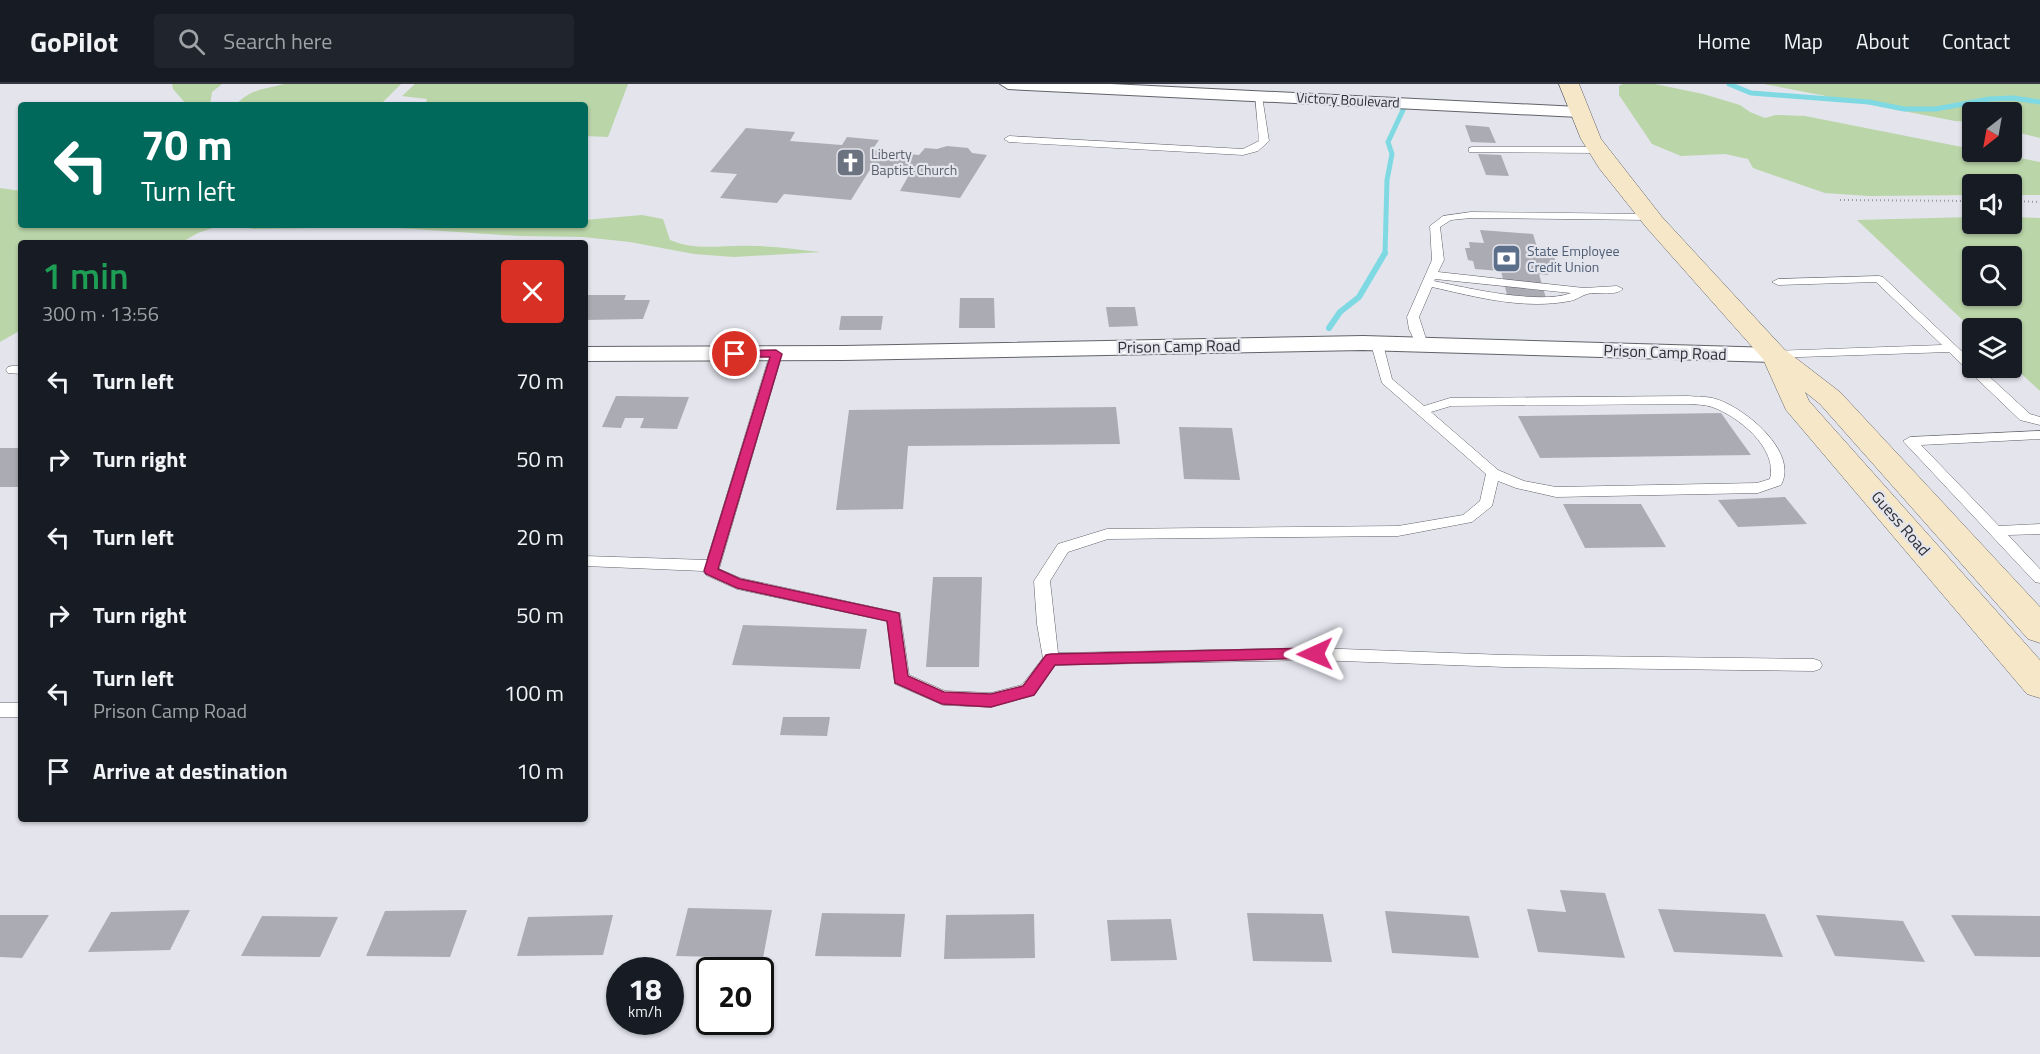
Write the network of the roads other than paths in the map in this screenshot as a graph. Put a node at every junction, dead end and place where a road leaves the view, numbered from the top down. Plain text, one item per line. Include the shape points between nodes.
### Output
1 (1008, 84) edge
2 (1569, 84) edge
3 (1349, 92) edge
4 (1258, 96) junction
5 (1579, 112) junction
6 (1009, 140) dead end
7 (1472, 150) dead end
8 (1599, 150) junction
9 (1650, 217) junction
10 (1428, 279) junction
11 (1778, 282) dead end
12 (1617, 289) dead end
13 (1377, 344) junction
14 (1422, 345) junction
15 (1953, 348) junction
16 (588, 354) edge
17 (776, 354) junction
18 (1774, 355) junction
19 (1962, 357) edge
20 (1984, 378) edge
21 (1422, 411) junction
22 (2040, 421) edge
23 (2040, 435) edge
24 (1493, 473) junction
25 (2040, 529) edge
26 (1996, 531) junction
27 (588, 561) edge
28 (712, 566) junction
29 (2040, 578) edge
30 (2040, 630) edge
31 (1051, 659) junction
32 (1814, 665) dead end
33 (2040, 684) edge
34 (0, 710) edge
35 (18, 710) edge

1 - 4 street, Victory Boulevard
2 - 5 main road, Guess Road
3 - 4 street, Victory Boulevard
3 - 5 street, Victory Boulevard
4 - 6 lane via 1264,141 1249,151
5 - 8 main road, Guess Road
7 - 8 lane
8 - 9 main road, Guess Road
9 - 10 lane via 1447,217 1435,226 1438,260
9 - 18 main road, Guess Road
10 - 12 lane via 1471,294 1501,298 1552,300 1585,291
10 - 14 lane via 1413,317
11 - 15 lane via 1879,279
13 - 14 street, Prison Camp Road
13 - 17 street, Prison Camp Road
13 - 21 lane via 1386,380
14 - 18 street, Prison Camp Road
15 - 18 lane
15 - 19 lane
16 - 17 street, Prison Camp Road
17 - 28 lane
18 - 30 main road, Guess Road via 1830,398
18 - 33 main road, Guess Road via 1796,404
20 - 22 lane via 2025,417
21 - 24 lane
21 - 24 lane via 1450,402 1706,401 1744,420 1759,433 1780,463 1776,482 1758,488 1556,492 1521,485
23 - 26 lane via 1910,441
24 - 31 lane via 1487,503 1467,519 1398,531 1107,534 1063,548 1042,581
25 - 26 lane
26 - 29 lane
27 - 28 lane
28 - 31 lane via 711,571 737,583 894,617 901,679 942,698 991,700 1028,690
31 - 32 lane via 1315,654
34 - 35 lane

